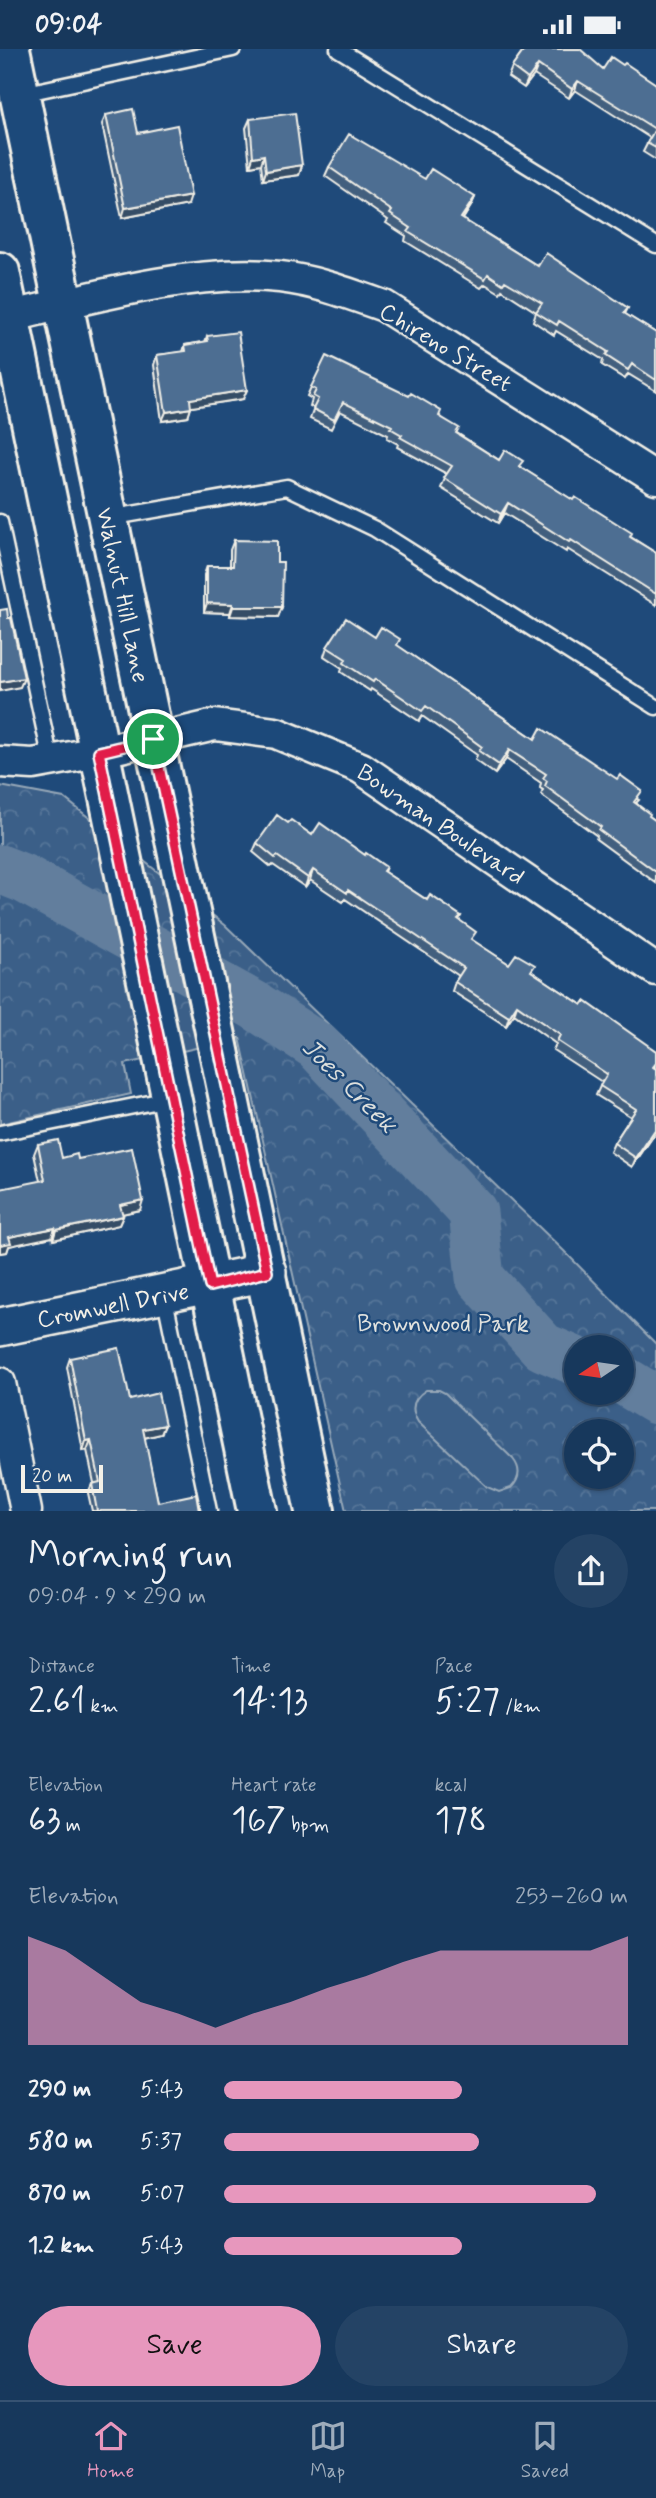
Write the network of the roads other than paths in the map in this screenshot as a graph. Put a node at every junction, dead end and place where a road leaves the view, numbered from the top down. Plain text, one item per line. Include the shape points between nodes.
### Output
1 (9, 49) edge
2 (233, 49) edge
3 (338, 49) edge
4 (19, 94) junction
5 (656, 246) edge
6 (0, 272) edge
7 (63, 304) junction
8 (9, 317) junction
9 (656, 478) edge
10 (107, 518) junction
11 (0, 522) edge
12 (656, 707) edge
13 (153, 739) junction
14 (99, 752) junction
15 (51, 761) junction
16 (0, 762) edge
17 (656, 970) edge
18 (167, 1081) junction
19 (0, 1133) edge
20 (267, 1272) junction
21 (210, 1286) junction
22 (164, 1294) junction
23 (0, 1327) edge
24 (0, 1383) edge
25 (26, 1511) edge
26 (209, 1511) edge
27 (257, 1511) edge
28 (316, 1511) edge

1 - 4 main road, Walnut Hill Lane
2 - 4 lane
3 - 5 lane
4 - 7 main road, Walnut Hill Lane
6 - 8 main road
7 - 8 street, Chireno Street
7 - 9 street, Chireno Street via 185,279 230,276 280,277 334,288 384,306
7 - 10 main road, Walnut Hill Lane
8 - 14 main road
10 - 12 lane via 287,487 375,529
10 - 13 main road, Walnut Hill Lane
11 - 15 lane
13 - 14 street, Bowman Boulevard
13 - 17 street, Bowman Boulevard via 215,726 276,733 361,768
13 - 20 main road, Walnut Hill Lane
14 - 15 street, Bowman Boulevard
14 - 18 main road
15 - 16 street, Bowman Boulevard
18 - 19 lane
18 - 21 main road
20 - 21 street, Cromwell Drive
20 - 28 main road, Walnut Hill Lane
21 - 22 street, Cromwell Drive
21 - 27 main road
22 - 23 street, Cromwell Drive
22 - 26 lane
24 - 25 street

